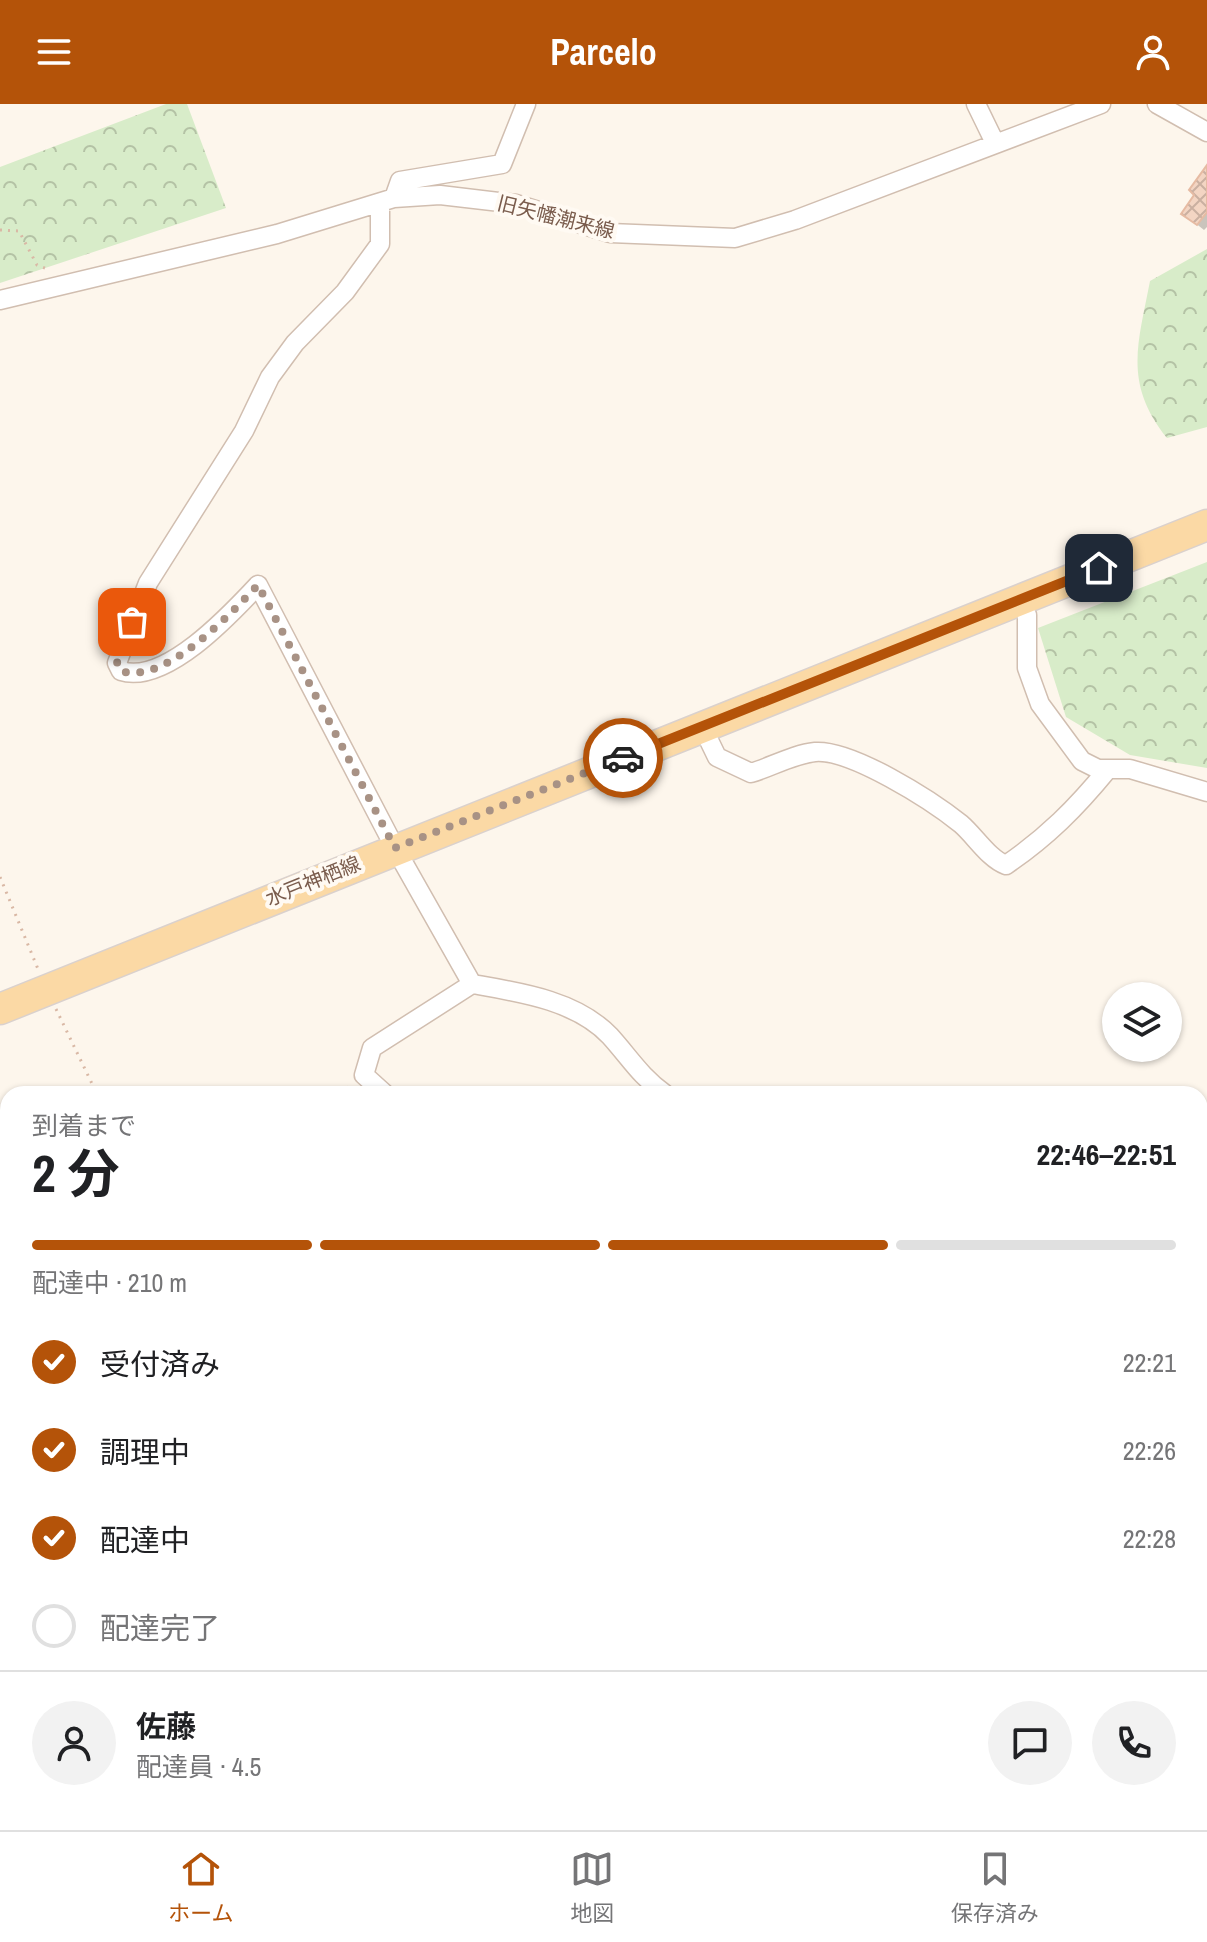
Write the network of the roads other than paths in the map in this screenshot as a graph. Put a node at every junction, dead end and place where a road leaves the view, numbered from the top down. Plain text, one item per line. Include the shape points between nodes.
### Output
1 (526, 104) edge
2 (976, 104) edge
3 (1101, 104) edge
4 (1157, 104) edge
5 (1207, 132) edge
6 (995, 143) junction
7 (387, 200) junction
8 (0, 300) edge
9 (1207, 525) edge
10 (1018, 601) junction
11 (702, 726) junction
12 (1108, 769) junction
13 (1207, 792) edge
14 (395, 848) junction
15 (472, 984) junction
16 (0, 1009) edge
17 (376, 1086) edge
18 (654, 1086) edge

1 - 7 street via 502,164 400,181
2 - 6 street
3 - 6 street, 旧矢幡潮来線
4 - 5 street
6 - 7 street, 旧矢幡潮来線 via 735,238 610,233 516,204 440,195
7 - 8 street, 旧矢幡潮来線 via 277,234
7 - 14 street via 380,244 270,377 244,431 148,583 117,663 131,674 155,668 213,632 258,585
9 - 10 main road, 水戸神栖線
10 - 11 main road, 水戸神栖線
10 - 12 street via 1027,615 1027,668 1040,704 1082,761
11 - 12 street via 717,757 751,773 810,752 851,757 936,806 1006,865 1071,815
11 - 14 main road, 水戸神栖線
12 - 13 street via 1130,769
14 - 15 street
14 - 16 main road, 水戸神栖線
15 - 17 street via 372,1048 364,1075
15 - 18 street via 572,1010 608,1034

